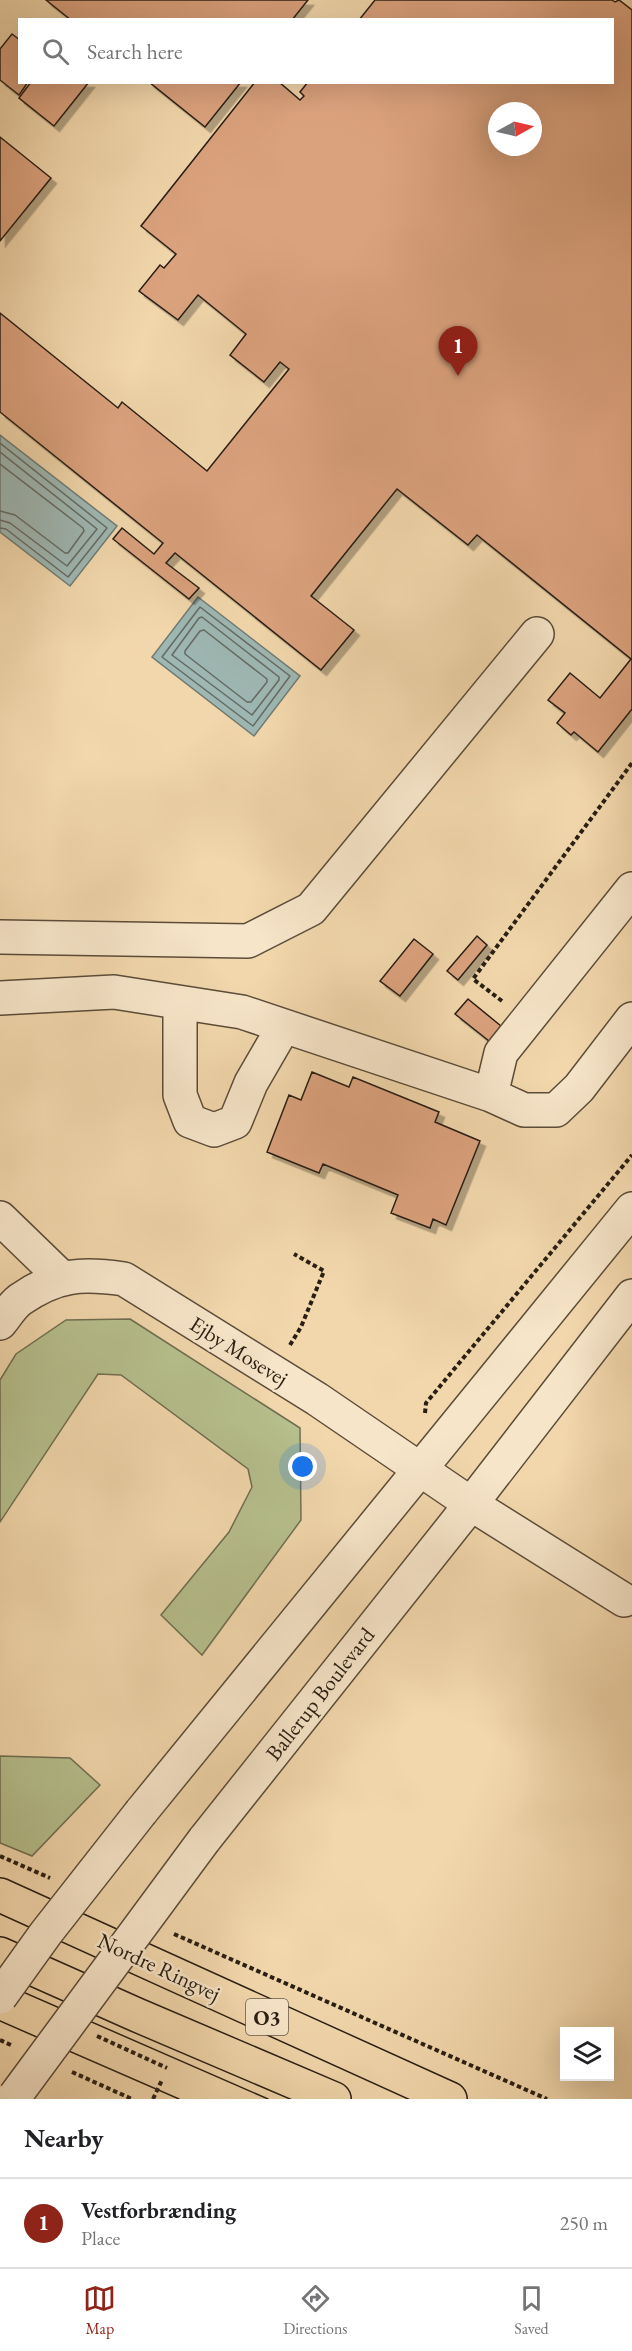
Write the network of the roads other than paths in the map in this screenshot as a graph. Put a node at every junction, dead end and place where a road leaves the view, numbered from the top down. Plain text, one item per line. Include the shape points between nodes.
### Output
1 (537, 634) dead end
2 (632, 889) edge
3 (0, 937) edge
4 (0, 998) edge
5 (180, 1003) junction
6 (632, 1018) edge
7 (284, 1026) junction
8 (490, 1095) junction
9 (632, 1209) edge
10 (0, 1218) edge
11 (62, 1278) junction
12 (632, 1296) edge
13 (0, 1323) edge
14 (420, 1468) junction
15 (471, 1504) junction
16 (624, 1600) dead end
17 (0, 1895) edge
18 (0, 1954) edge
19 (0, 1997) edge
20 (14, 2098) edge
21 (334, 2099) edge
22 (450, 2099) edge

1 - 3 street via 311,909 248,940
2 - 8 street via 501,1053
4 - 5 street via 114,992
5 - 7 street via 242,1012
5 - 7 street via 180,1095 190,1121 214,1130 235,1122 251,1083
6 - 8 street via 579,1088 556,1110 524,1110
7 - 8 street
9 - 14 street
10 - 11 street
11 - 13 street, Ejby Mosevej via 20,1299
11 - 14 street, Ejby Mosevej via 92,1274 123,1279
12 - 15 street, Ballerup Boulevard
14 - 15 street, Ejby Mosevej
14 - 19 street, bridge via 141,1812
15 - 16 street, Ejby Mosevej
15 - 20 street, Ballerup Boulevard, bridge via 204,1839
17 - 22 main road, Nordre Ringvej / O3
18 - 21 main road, O3

